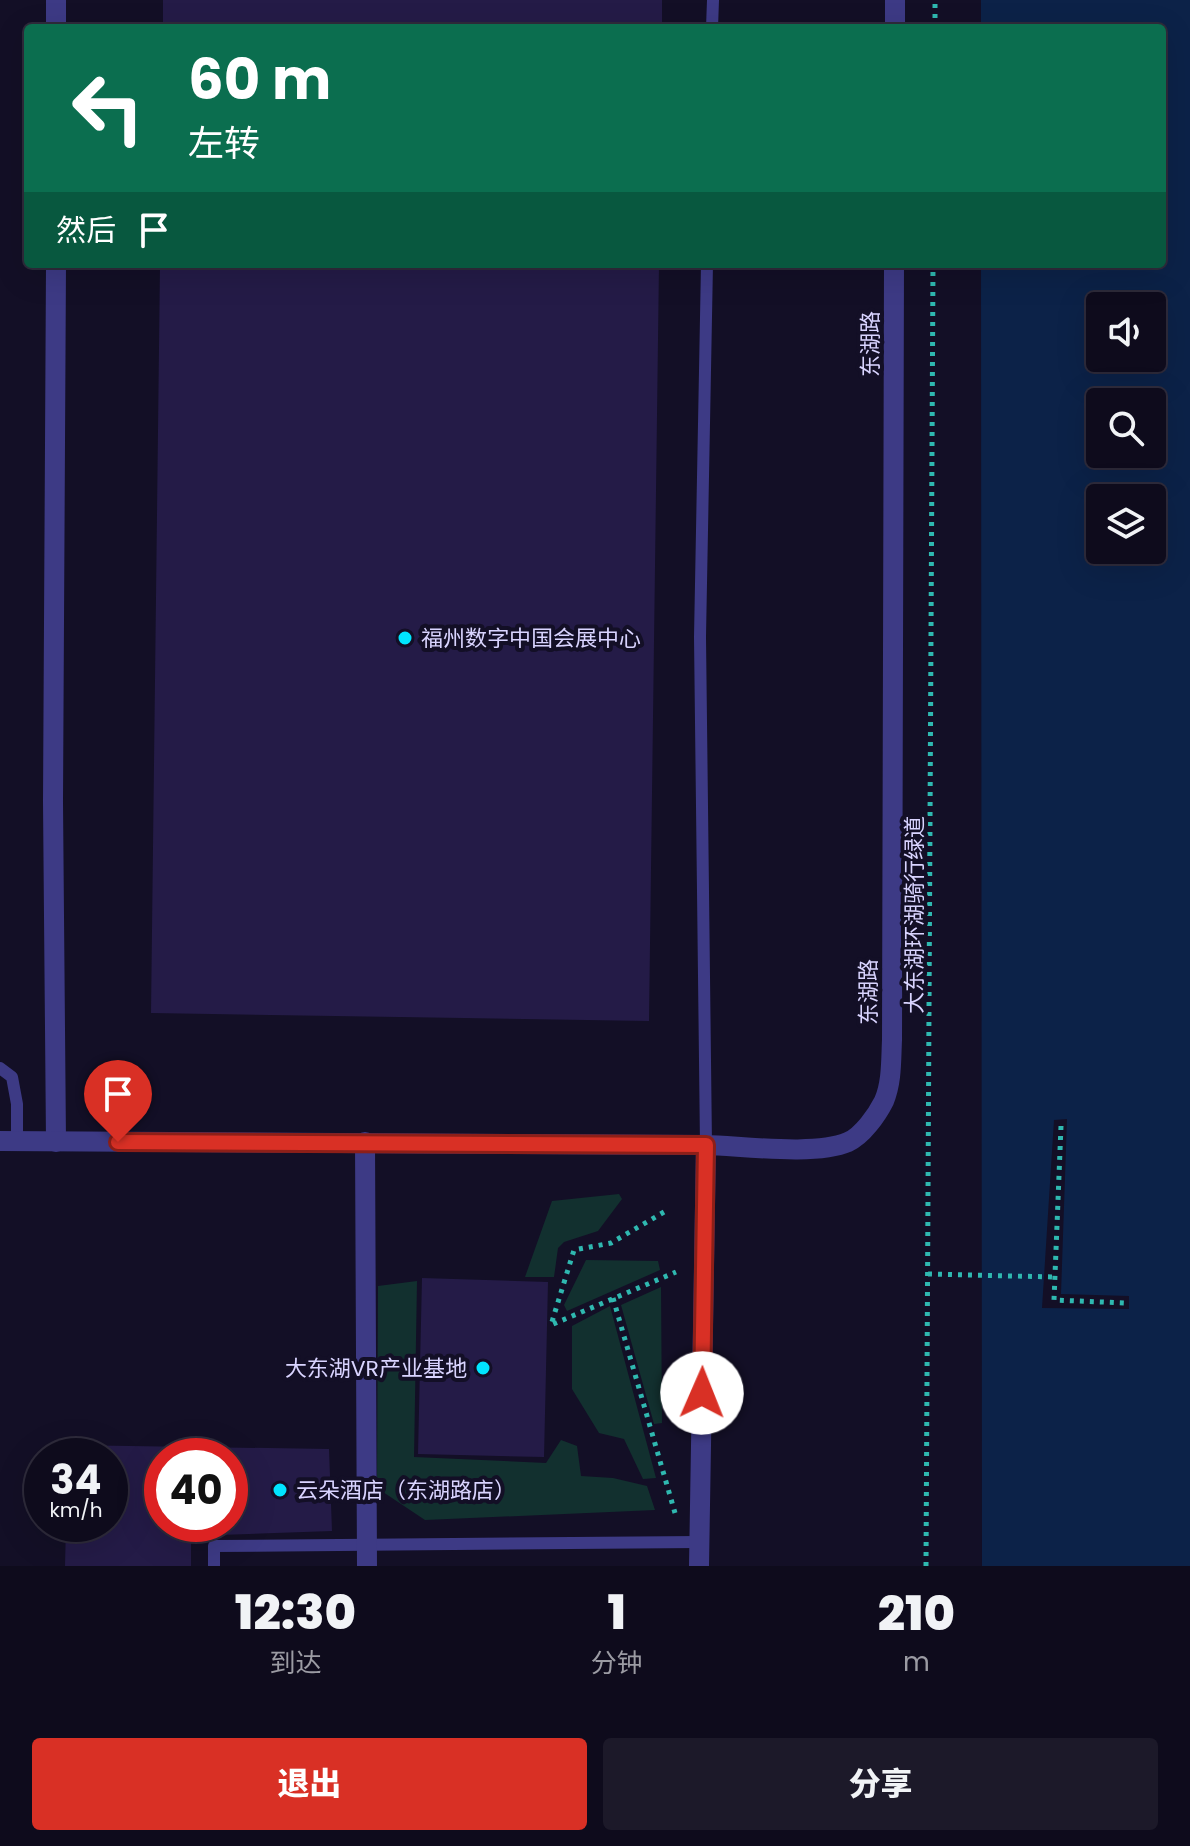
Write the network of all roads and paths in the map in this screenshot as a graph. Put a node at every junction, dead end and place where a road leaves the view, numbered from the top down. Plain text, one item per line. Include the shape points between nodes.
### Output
1 (56, 0) edge
2 (713, 0) edge
3 (895, 0) edge
4 (935, 0) edge
5 (56, 24) edge
6 (712, 24) edge
7 (895, 24) edge
8 (935, 24) edge
9 (56, 268) edge
10 (707, 268) edge
11 (894, 268) edge
12 (933, 268) edge
13 (0, 1068) edge
14 (1061, 1126) dead end
15 (8, 1141) edge
16 (56, 1142) junction
17 (365, 1142) junction
18 (706, 1145) junction
19 (664, 1212) dead end
20 (676, 1272) dead end
21 (928, 1274) junction
22 (1055, 1277) junction
23 (613, 1298) junction
24 (1125, 1303) dead end
25 (676, 1518) dead end
26 (699, 1542) junction
27 (367, 1545) junction
28 (214, 1566) edge
29 (367, 1566) edge
30 (699, 1566) edge
31 (926, 1566) edge

1 - 5 street
2 - 6 lane
3 - 7 street
4 - 8 path
9 - 16 street
10 - 18 lane via 700,637
11 - 18 street, 东湖路 via 888,1086 883,1102 850,1141 816,1148
12 - 21 path, 大东湖环湖骑行绿道
13 - 15 lane via 12,1077 17,1104
14 - 22 path
15 - 16 street, 东湖路
16 - 17 street, 东湖路
17 - 18 street, 东湖路
17 - 27 street
18 - 26 street
19 - 23 path via 611,1243 574,1250 551,1325
20 - 23 path
21 - 22 path
21 - 31 path, 大东湖环湖骑行绿道
22 - 24 path via 1054,1300
23 - 25 path
26 - 27 lane
26 - 30 street
27 - 28 lane via 214,1546
27 - 29 street

